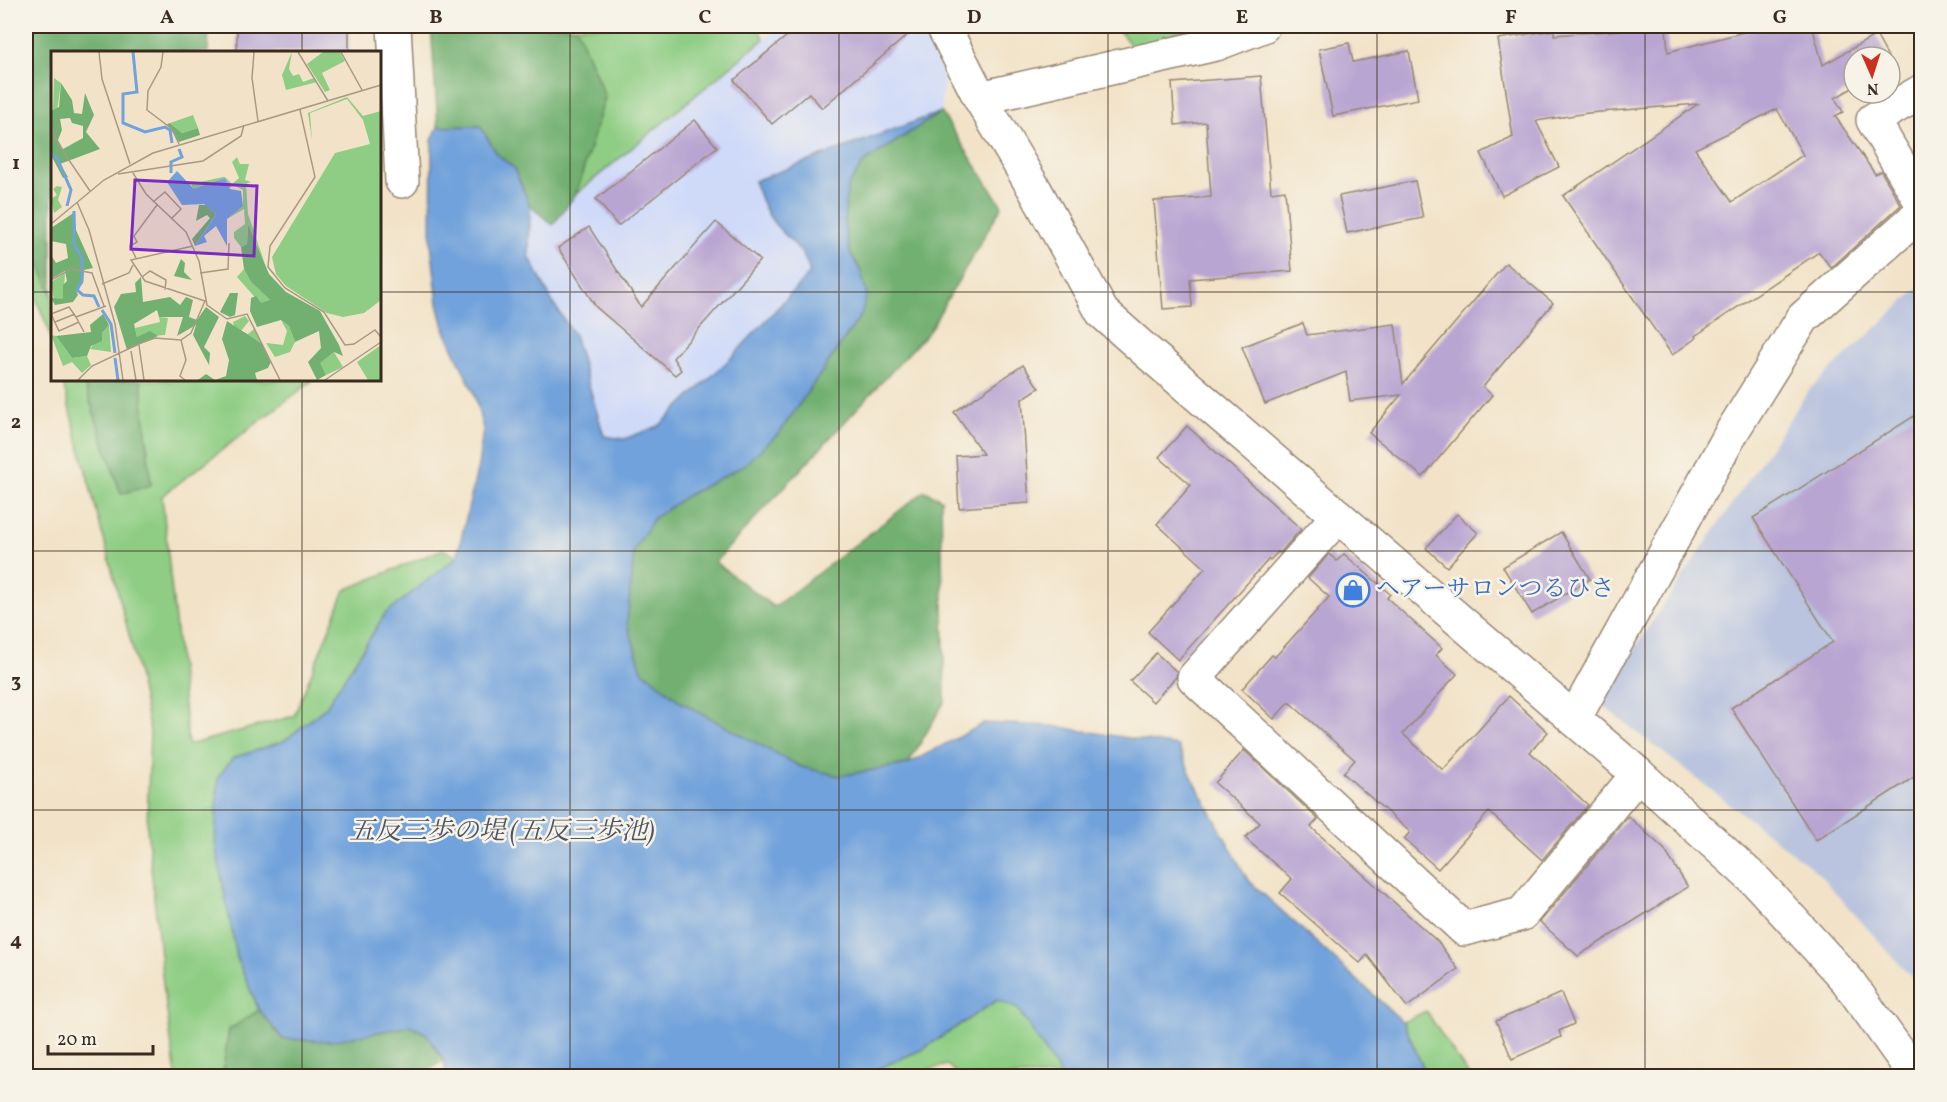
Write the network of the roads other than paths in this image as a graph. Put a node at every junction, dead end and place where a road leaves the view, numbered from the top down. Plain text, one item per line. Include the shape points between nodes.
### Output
1 (394, 26) edge
2 (943, 26) edge
3 (1263, 26) edge
4 (1922, 91) edge
5 (980, 98) junction
6 (402, 181) dead end
7 (1922, 202) edge
8 (1922, 212) edge
9 (1338, 516) junction
10 (1574, 719) junction
11 (1638, 774) junction
12 (1916, 1077) edge

1 - 6 street
2 - 5 street
3 - 5 street via 1216,44
4 - 7 street via 1873,120
5 - 9 street via 1102,312
8 - 10 street via 1803,318 1733,430
9 - 10 street
9 - 11 street via 1194,678 1464,929 1522,914
10 - 11 street
11 - 12 street via 1757,882 1847,980

